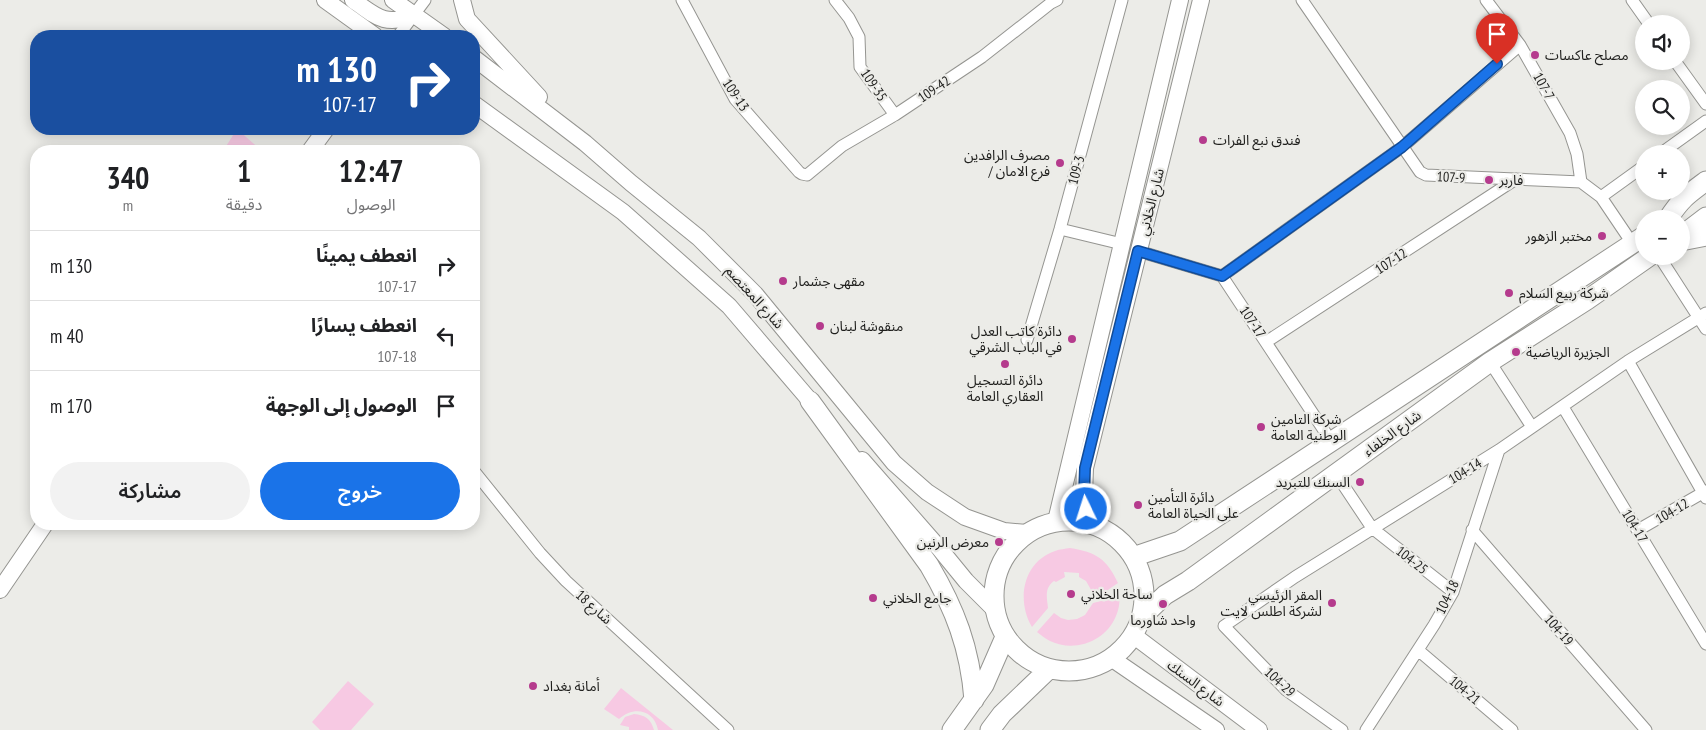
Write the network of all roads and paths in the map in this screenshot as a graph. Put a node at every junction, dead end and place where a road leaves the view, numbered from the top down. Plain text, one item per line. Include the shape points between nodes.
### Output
1 (325, 0) edge
2 (353, 0) edge
3 (393, 0) edge
4 (425, 0) edge
5 (462, 0) edge
6 (682, 0) edge
7 (835, 0) edge
8 (1057, 0) edge
9 (1122, 0) edge
10 (1180, 0) edge
11 (1201, 0) edge
12 (1302, 0) edge
13 (1486, 0) edge
14 (1632, 0) edge
15 (414, 14) junction
16 (1642, 15) edge
17 (367, 30) edge
18 (402, 30) edge
19 (436, 30) edge
20 (477, 30) edge
21 (480, 33) edge
22 (1520, 45) junction
23 (480, 63) edge
24 (1681, 70) edge
25 (1706, 104) edge
26 (480, 108) edge
27 (895, 116) junction
28 (1706, 121) edge
29 (569, 130) junction
30 (1673, 145) edge
31 (1402, 147) junction
32 (1635, 172) edge
33 (807, 175) joint
34 (1516, 180) junction
35 (1580, 182) junction
36 (1706, 182) edge
37 (1706, 196) edge
38 (1601, 197) junction
39 (1673, 210) edge
40 (1683, 210) edge
41 (1706, 217) edge
42 (1060, 229) junction
43 (1690, 229) edge
44 (1635, 236) edge
45 (1706, 236) edge
46 (1690, 239) edge
47 (1635, 241) edge
48 (1122, 244) junction
49 (1138, 251) junction
50 (1637, 265) edge
51 (1665, 265) edge
52 (1222, 276) junction
53 (1702, 316) edge
54 (1706, 329) edge
55 (1027, 340) dead end
56 (1266, 342) junction
57 (1628, 361) junction
58 (1490, 362) junction
59 (810, 402) junction
60 (1563, 406) junction
61 (1532, 427) junction
62 (1331, 440) junction
63 (1499, 450) junction
64 (1336, 474) junction
65 (480, 478) edge
66 (1705, 494) edge
67 (1056, 521) junction
68 (1088, 523) junction
69 (1372, 528) junction
70 (41, 530) edge
71 (1472, 530) junction
72 (1638, 530) junction
73 (1027, 533) junction
74 (1133, 557) junction
75 (0, 590) edge
76 (1453, 592) junction
77 (995, 610) junction
78 (1224, 626) joint
79 (1137, 627) junction
80 (1005, 637) junction
81 (1706, 644) edge
82 (1418, 650) junction
83 (1111, 658) junction
84 (1049, 669) junction
85 (974, 700) junction
86 (728, 730) edge
87 (952, 730) edge
88 (990, 730) edge
89 (1216, 730) edge
90 (1259, 730) edge
91 (1342, 730) edge
92 (1366, 730) edge
93 (1512, 730) edge
94 (1646, 730) edge

1 - 17 main road
2 - 15 main road via 383,19 403,20
3 - 15 main road
4 - 15 street
5 - 20 main road via 467,19
6 - 33 street, 109-13 via 735,99 799,172
7 - 27 street, 109-35 via 859,38 860,67
8 - 27 street, 109-42
9 - 42 street, 109-3
10 - 48 main road, شارع الخلاني
11 - 49 main road, شارع الخلاني
12 - 31 street, 107-9
13 - 22 street, 107-7
14 - 16 street
15 - 18 street
15 - 19 main road
21 - 29 main road
22 - 31 street
22 - 35 street, 107-7 via 1570,133 1577,154
23 - 29 main road, شارع المعتصم
24 - 25 street
26 - 59 main road, شارع المعتصم via 623,212 729,306
27 - 33 street, 109-42 via 842,146
28 - 30 street
29 - 73 main road, شارع المعتصم via 699,238 754,294 907,475 965,518
31 - 34 street, 107-9 via 1420,172 1426,175
31 - 52 street
32 - 38 street
34 - 35 street, 107-9
34 - 56 street, 107-12
35 - 38 street
36 - 39 main road via 1685,196
37 - 40 main road
38 - 44 street
41 - 43 main road
42 - 48 street
42 - 55 street, 109-3
45 - 46 main road
47 - 62 main road, شارع الخلفاء
48 - 67 main road, شارع الخلاني
49 - 52 street
49 - 68 main road, شارع الخلاني via 1085,468 1084,496
50 - 58 main road, شارع الخلفاء
51 - 53 street
52 - 56 street, 107-17
53 - 54 street
53 - 57 street, 104-14
56 - 62 street, 107-17
57 - 60 street, 104-14
57 - 66 street
58 - 61 street
58 - 64 main road, شارع الخلفاء
59 - 77 main road, شارع المعتصم
59 - 85 main road via 929,565 945,592 969,658
60 - 61 street, 104-14
60 - 72 street, 104-17
61 - 63 street, 104-14
62 - 74 main road, شارع الخلفاء via 1180,541
63 - 69 street, 104-14
63 - 71 street, 104-18
64 - 69 street, 104-25
64 - 79 main road, شارع الخلفاء via 1165,595
65 - 86 street, شارع 18 via 566,581
66 - 72 street, 104-12
67 - 68 main road
67 - 73 main road
68 - 74 main road via 1114,535
69 - 76 street, 104-25
69 - 78 street, 104-14
70 - 75 main road
71 - 76 street, 104-18
71 - 94 street, 104-19
72 - 81 street, 104-17
73 - 77 main road via 1006,554 995,580
74 - 79 main road via 1142,576 1144,597
76 - 82 street, 104-18
77 - 80 main road
78 - 91 street, 104-29 via 1286,690
79 - 83 main road
79 - 90 main road, شارع السنك
80 - 84 main road via 1024,657
80 - 85 main road via 992,670
82 - 92 street, 104-18
82 - 93 street, 104-21
83 - 84 main road via 1092,668 1070,672
83 - 89 main road, شارع السنك
84 - 88 main road
85 - 87 main road

